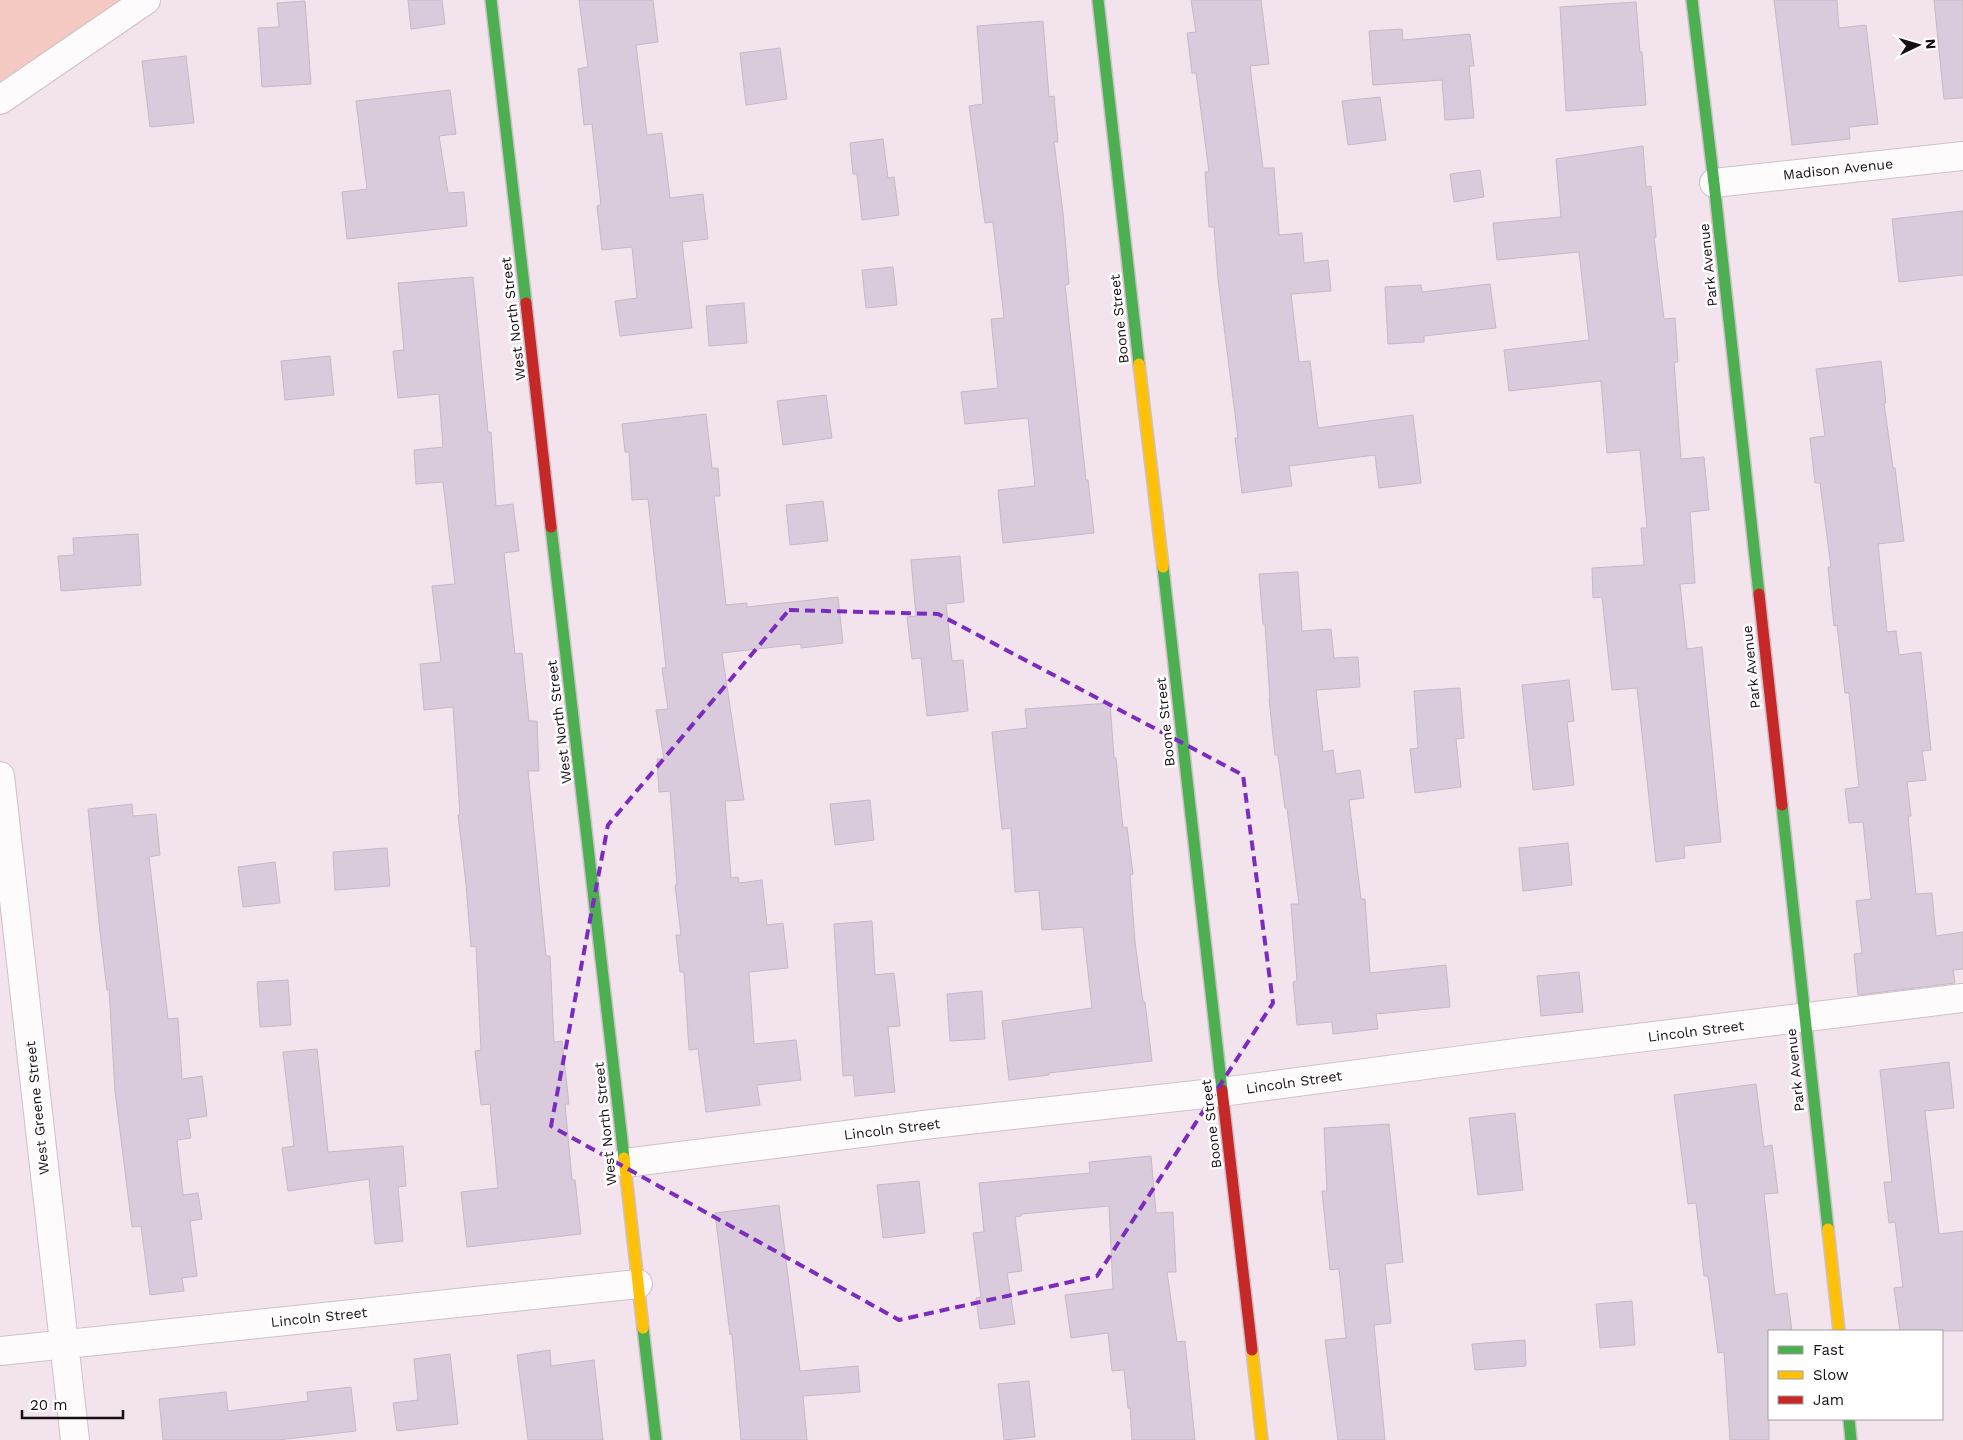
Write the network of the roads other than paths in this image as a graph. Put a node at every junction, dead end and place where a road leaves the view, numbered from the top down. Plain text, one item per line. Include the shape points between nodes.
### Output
1 (146, 0) edge
2 (491, 0) edge
3 (1098, 0) edge
4 (1692, 0) edge
5 (0, 100) edge
6 (1963, 156) edge
7 (1714, 183) junction
8 (0, 776) edge
9 (1963, 998) edge
10 (1804, 1018) junction
11 (1222, 1092) junction
12 (625, 1163) junction
13 (638, 1284) junction
14 (1839, 1330) edge
15 (64, 1343) junction
16 (0, 1351) edge
17 (1849, 1420) edge
18 (75, 1440) edge
19 (656, 1440) edge
20 (1262, 1440) edge
21 (1851, 1440) edge

1 - 5 street
2 - 12 street, West North Street
3 - 11 street, Boone Street
4 - 7 street, Park Avenue
6 - 7 street, Madison Avenue
7 - 10 street, Park Avenue
8 - 15 street, West Greene Street
9 - 10 street, Lincoln Street
10 - 11 street, Lincoln Street
10 - 14 street, Park Avenue
11 - 12 street, Lincoln Street
11 - 20 street, Boone Street
12 - 13 street, West North Street
13 - 15 street, Lincoln Street
13 - 19 street, West North Street
15 - 16 street, Lincoln Street
15 - 18 street, West Greene Street
17 - 21 street

